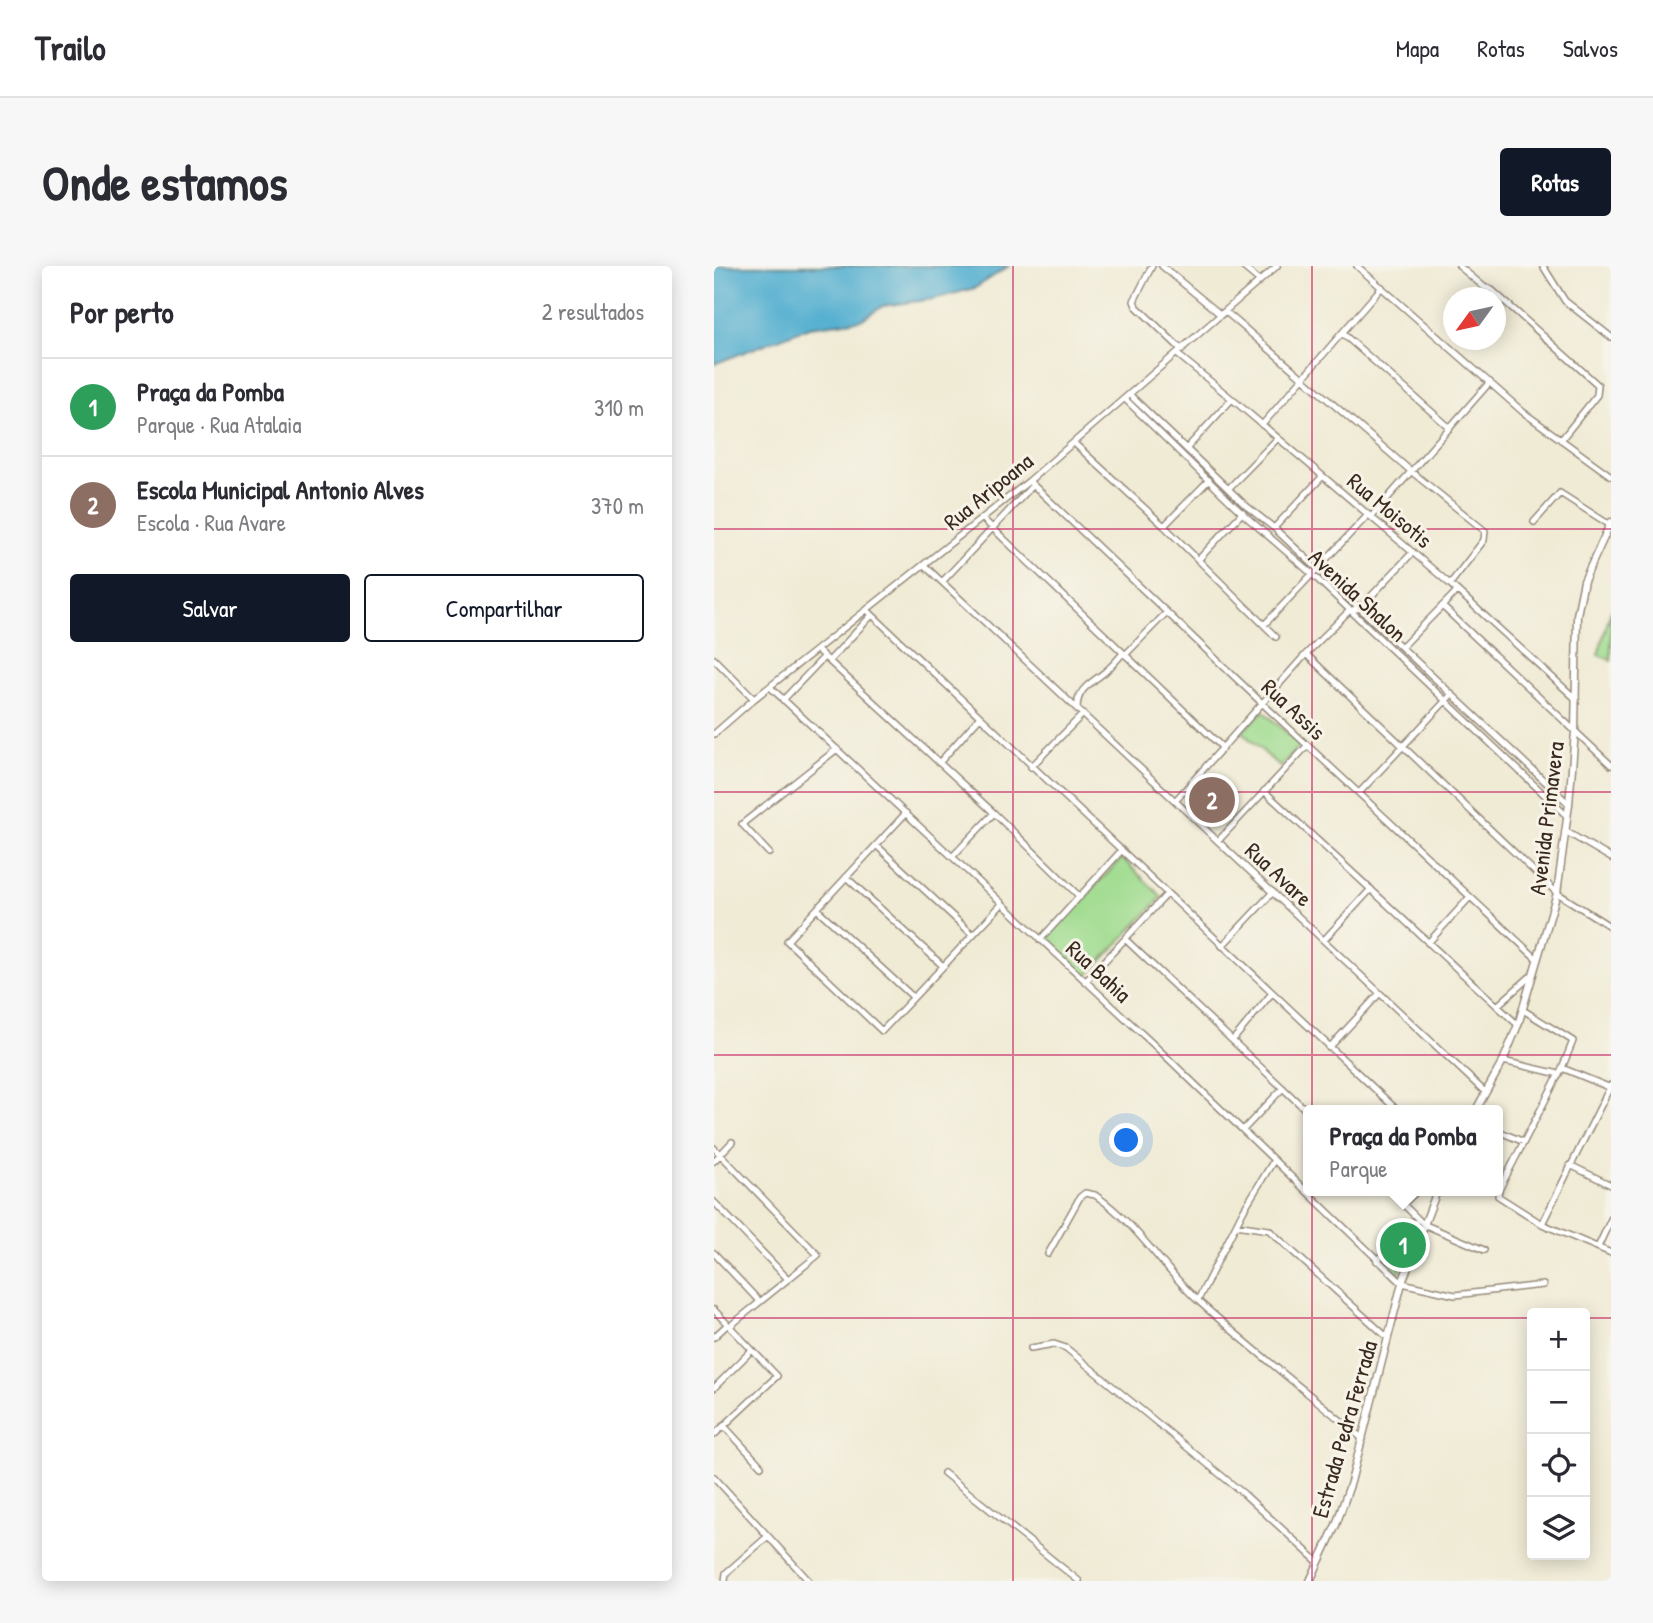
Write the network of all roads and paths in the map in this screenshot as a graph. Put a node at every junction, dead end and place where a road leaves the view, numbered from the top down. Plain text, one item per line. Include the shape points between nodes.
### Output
1 (1152, 266) edge
2 (1161, 266) edge
3 (1242, 266) edge
4 (1277, 266) edge
5 (1357, 266) edge
6 (1459, 266) edge
7 (1542, 266) edge
8 (1259, 281) junction
9 (1382, 287) junction
10 (1224, 314) junction
11 (1342, 332) junction
12 (1611, 337) edge
13 (1180, 352) junction
14 (1303, 378) junction
15 (1490, 382) junction
16 (1128, 397) junction
17 (1232, 399) junction
18 (1262, 425) junction
19 (1450, 428) junction
20 (1278, 438) junction
21 (1561, 440) junction
22 (1074, 443) junction
23 (1187, 448) junction
24 (1194, 455) junction
25 (1188, 460) junction
26 (1412, 472) junction
27 (1611, 476) edge
28 (1322, 477) junction
29 (1209, 481) junction
30 (1031, 483) junction
31 (1227, 486) junction
32 (1219, 489) junction
33 (1245, 505) junction
34 (1243, 514) junction
35 (1369, 516) junction
36 (982, 519) junction
37 (1534, 522) dead end
38 (1610, 523) edge
39 (1164, 526) junction
40 (1274, 528) junction
41 (993, 529) junction
42 (1296, 549) junction
43 (1413, 552) junction
44 (1290, 555) junction
45 (1198, 560) junction
46 (925, 566) junction
47 (1318, 569) junction
48 (1312, 574) junction
49 (942, 582) junction
50 (1450, 584) junction
51 (1457, 591) junction
52 (1443, 606) junction
53 (1360, 608) junction
54 (1349, 611) junction
55 (1167, 612) junction
56 (869, 613) junction
57 (1264, 625) junction
58 (1276, 637) dead end
59 (1402, 647) junction
60 (817, 650) junction
61 (1124, 654) junction
62 (1306, 654) junction
63 (714, 659) edge
64 (827, 659) junction
65 (1436, 680) junction
66 (1430, 686) junction
67 (770, 687) junction
68 (1451, 695) junction
69 (754, 699) junction
70 (783, 699) junction
71 (1576, 699) junction
72 (1445, 701) junction
73 (1263, 704) junction
74 (1077, 709) junction
75 (1083, 715) junction
76 (979, 718) junction
77 (1575, 732) junction
78 (714, 734) edge
79 (1307, 746) junction
80 (1403, 746) junction
81 (1223, 748) junction
82 (837, 749) junction
83 (939, 763) junction
84 (1611, 765) edge
85 (1031, 766) junction
86 (1264, 791) junction
87 (1360, 793) junction
88 (1175, 801) junction
89 (1569, 804) junction
90 (906, 813) junction
91 (994, 813) junction
92 (1568, 817) junction
93 (1566, 831) junction
94 (1218, 841) junction
95 (876, 845) junction
96 (1121, 851) junction
97 (769, 853) dead end
98 (953, 856) junction
99 (1611, 858) edge
100 (846, 877) junction
101 (1371, 890) junction
102 (1273, 892) junction
103 (1557, 892) junction
104 (1167, 894) junction
105 (1080, 897) junction
106 (1470, 897) junction
107 (1002, 904) junction
108 (817, 909) junction
109 (1611, 927) edge
110 (972, 935) junction
111 (1040, 940) junction
112 (1126, 940) junction
113 (1324, 940) junction
114 (1428, 943) junction
115 (1223, 946) junction
116 (1537, 960) junction
117 (943, 966) junction
118 (1535, 972) junction
119 (1085, 982) junction
120 (1272, 993) junction
121 (1380, 994) junction
122 (913, 997) junction
123 (1497, 1006) junction
124 (1523, 1010) junction
125 (1518, 1025) junction
126 (1233, 1040) junction
127 (1329, 1048) junction
128 (1503, 1061) junction
129 (1561, 1071) junction
130 (1611, 1087) edge
131 (1283, 1088) junction
132 (1485, 1092) junction
133 (1392, 1105) edge
134 (1478, 1105) edge
135 (1303, 1107) edge
136 (1243, 1130) junction
137 (1503, 1133) edge
138 (732, 1142) dead end
139 (1524, 1142) junction
140 (714, 1148) edge
141 (720, 1155) junction
142 (1274, 1160) junction
143 (714, 1161) edge
144 (1570, 1165) junction
145 (1503, 1182) edge
146 (1611, 1185) edge
147 (1303, 1188) edge
148 (1311, 1196) edge
149 (1395, 1196) edge
150 (1411, 1196) edge
151 (1434, 1196) edge
152 (1498, 1196) edge
153 (714, 1202) edge
154 (1403, 1203) junction
155 (1611, 1219) edge
156 (1420, 1222) junction
157 (1542, 1224) junction
158 (1236, 1225) junction
159 (1598, 1247) junction
160 (1484, 1251) dead end
161 (1611, 1252) edge
162 (714, 1253) edge
163 (1048, 1254) dead end
164 (1377, 1261) junction
165 (788, 1279) junction
166 (1402, 1283) junction
167 (1543, 1285) dead end
168 (1198, 1300) junction
169 (760, 1301) junction
170 (714, 1310) edge
171 (729, 1325) junction
172 (714, 1337) edge
173 (1388, 1338) junction
174 (1031, 1348) dead end
175 (752, 1350) junction
176 (714, 1388) edge
177 (725, 1427) junction
178 (714, 1435) edge
179 (1363, 1438) junction
180 (761, 1466) dead end
181 (944, 1473) dead end
182 (714, 1477) edge
183 (767, 1537) junction
184 (1318, 1562) junction
185 (725, 1581) edge
186 (809, 1581) edge
187 (1079, 1581) edge
188 (1310, 1581) edge

1 - 13 street, Rua Moisotis via 1134,301
2 - 10 street
3 - 8 street
4 - 8 street, Rua Aripoana
5 - 9 street
6 - 21 street via 1598,385 1597,395
7 - 12 street via 1565,301
8 - 10 street, Rua Aripoana
9 - 11 street
9 - 15 street
10 - 13 street, Rua Aripoana
10 - 14 street
11 - 14 street
11 - 19 street
13 - 16 street, Rua Aripoana
13 - 17 street, Rua Moisotis
14 - 18 street
14 - 26 street
15 - 19 street
15 - 21 street
16 - 22 street, Rua Aripoana
16 - 23 street, Avenida Shalon
16 - 25 street, Avenida Shalon
17 - 18 street, Rua Moisotis
17 - 23 street
18 - 20 street, Rua Moisotis
19 - 26 street
20 - 28 street, Rua Moisotis
20 - 31 street
21 - 27 street
22 - 30 street, Rua Aripoana
22 - 39 street
23 - 24 street, Avenida Shalon
24 - 25 street
24 - 31 street, Avenida Shalon
25 - 29 street, Avenida Shalon
26 - 35 street
26 - 50 street via 1486,533
28 - 35 street, Rua Moisotis
28 - 40 street
29 - 32 street, Avenida Shalon
29 - 39 street
30 - 36 street, Rua Aripoana
30 - 41 street
30 - 55 street, Rua Assis
31 - 32 street
31 - 33 street, Avenida Shalon
32 - 34 street, Avenida Shalon
33 - 34 street
33 - 40 street, Avenida Shalon
34 - 44 street, Avenida Shalon
34 - 45 street
35 - 43 street, Rua Moisotis
35 - 47 street
36 - 41 street
36 - 46 street, Rua Aripoana
37 - 38 street via 1560,493
38 - 71 street, Avenida Primavera via 1579,601
39 - 45 street
40 - 42 street, Avenida Shalon
41 - 49 street
41 - 61 street
42 - 44 street
42 - 47 street, Avenida Shalon
43 - 50 street, Rua Moisotis
43 - 53 street
44 - 48 street, Avenida Shalon
45 - 57 street
46 - 49 street, Rua Avare
46 - 56 street, Rua Aripoana
47 - 48 street
47 - 53 street, Avenida Shalon
48 - 54 street, Avenida Shalon
48 - 57 street
49 - 74 street, Rua Avare
50 - 51 street, Rua Moisotis
51 - 52 street
51 - 71 street, Rua Moisotis
52 - 59 street
52 - 77 street
53 - 54 street
53 - 59 street, Avenida Shalon
54 - 62 street
54 - 66 street, Avenida Shalon
55 - 61 street
55 - 73 street, Rua Assis
56 - 60 street, Rua Aripoana
56 - 64 street
56 - 76 street
57 - 58 street
59 - 65 street, Avenida Shalon
60 - 64 street
60 - 67 street, Rua Aripoana
61 - 74 street via 1082,689
61 - 81 street
62 - 73 street
62 - 80 street
63 - 69 street
64 - 70 street
64 - 83 street
65 - 66 street
65 - 68 street, Avenida Shalon
66 - 72 street, Avenida Shalon
67 - 69 street, Rua Aripoana
67 - 70 street, Rua Bahia
68 - 72 street
68 - 89 street, Avenida Shalon
69 - 78 street, Rua Aripoana
70 - 82 street, Rua Bahia
71 - 77 street, Avenida Primavera
72 - 80 street
72 - 92 street, Avenida Shalon
73 - 79 street, Rua Assis
73 - 81 street
74 - 75 street, Rua Avare
75 - 85 street
75 - 88 street, Rua Avare
76 - 83 street
76 - 85 street
77 - 84 street
77 - 89 street, Avenida Primavera
79 - 86 street
79 - 87 street, Rua Assis
80 - 87 street
80 - 103 street
81 - 88 street
82 - 90 street, Rua Bahia
82 - 97 street via 742,824
83 - 91 street
85 - 96 street
86 - 94 street
86 - 101 street
87 - 106 street, Rua Assis
88 - 94 street, Rua Avare
89 - 92 street, Avenida Primavera
90 - 95 street
90 - 98 street, Rua Bahia
91 - 98 street
91 - 105 street
92 - 93 street, Avenida Primavera
93 - 99 street
93 - 103 street, Avenida Primavera
94 - 102 street, Rua Avare
95 - 100 street
95 - 110 street
96 - 104 street
96 - 105 street
98 - 107 street, Rua Bahia
100 - 108 street
100 - 117 street
101 - 113 street
101 - 114 street
102 - 113 street, Rua Avare
102 - 115 street
103 - 109 street
103 - 116 street, Avenida Primavera
104 - 112 street
104 - 115 street
105 - 111 street
106 - 114 street
106 - 116 street, Rua Assis
107 - 110 street
107 - 111 street, Rua Bahia
108 - 122 street
108 - 122 street via 787,942 882,1031
110 - 117 street
111 - 119 street, Rua Bahia
112 - 119 street
112 - 126 street
113 - 121 street, Rua Avare
114 - 123 street
115 - 120 street
116 - 118 street, Avenida Primavera
117 - 122 street
118 - 123 street
118 - 124 street, Avenida Primavera
119 - 136 street, Rua Bahia
120 - 126 street
120 - 127 street
121 - 127 street
121 - 132 street, Rua Avare
123 - 125 street
124 - 125 street, Avenida Primavera
124 - 129 street via 1573,1040
125 - 128 street, Avenida Primavera
126 - 131 street
127 - 133 street
128 - 129 street
128 - 132 street, Avenida Primavera
129 - 130 street
129 - 139 street
130 - 144 street
131 - 135 street
131 - 136 street
132 - 134 street, Avenida Primavera
136 - 142 street, Rua Bahia
137 - 139 street
138 - 141 street
139 - 145 street
140 - 141 street
141 - 143 street
141 - 165 street via 818,1255
142 - 147 street, Rua Bahia
142 - 158 street
144 - 146 street
144 - 157 street
148 - 164 street, Rua Bahia
149 - 154 street
150 - 154 street
151 - 156 street
152 - 157 street
153 - 165 street
154 - 156 street
155 - 159 street
156 - 160 street
156 - 164 street
156 - 166 street, Estrada Pedra Ferrada
157 - 159 street
158 - 168 street
158 - 173 street via 1269,1230
159 - 161 street
162 - 169 street
163 - 168 street via 1078,1199 1089,1193 1142,1237
164 - 166 street, Rua Bahia
165 - 169 street
166 - 167 street via 1455,1295
166 - 173 street, Estrada Pedra Ferrada
168 - 179 street
169 - 171 street
170 - 171 street
171 - 172 street
171 - 175 street
173 - 179 street, Estrada Pedra Ferrada
174 - 184 street via 1054,1344 1066,1348 1244,1494
175 - 176 street
175 - 177 street via 777,1376
177 - 178 street
177 - 180 street
179 - 184 street, Estrada Pedra Ferrada via 1336,1525
181 - 187 street
182 - 183 street
183 - 185 street via 726,1573
183 - 186 street
184 - 188 street, Estrada Pedra Ferrada

